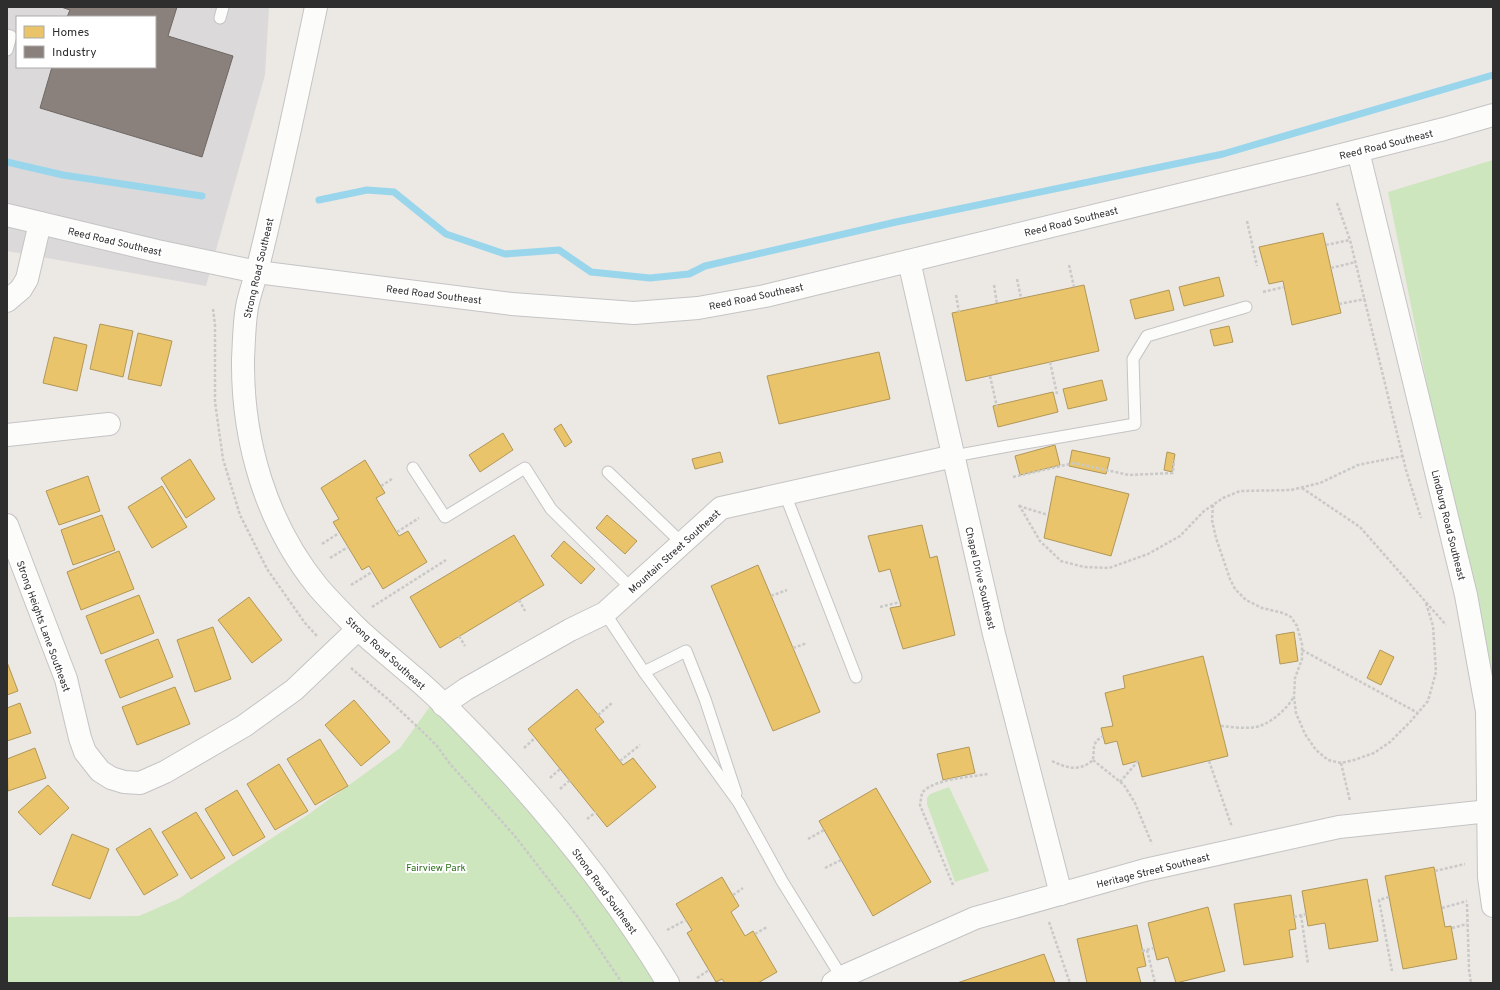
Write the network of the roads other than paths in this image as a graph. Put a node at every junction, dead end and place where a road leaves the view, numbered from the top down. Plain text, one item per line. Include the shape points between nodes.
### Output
1 (316, 7) edge
2 (7, 35) edge
3 (7, 50) edge
4 (1493, 115) edge
5 (1358, 151) junction
6 (7, 215) edge
7 (40, 223) junction
8 (909, 261) junction
9 (257, 272) junction
10 (7, 302) edge
11 (1246, 307) dead end
12 (109, 424) dead end
13 (7, 435) edge
14 (954, 456) junction
15 (413, 468) dead end
16 (608, 472) dead end
17 (786, 494) junction
18 (7, 524) edge
19 (682, 544) junction
20 (632, 589) junction
21 (605, 613) junction
22 (358, 629) junction
23 (644, 672) junction
24 (856, 677) dead end
25 (443, 704) junction
26 (739, 803) junction
27 (1489, 811) junction
28 (1061, 894) junction
29 (1493, 906) edge
30 (840, 981) edge
31 (668, 983) edge

1 - 9 street, Strong Road Southeast
2 - 3 lane via 11,36
4 - 5 street, Reed Road Southeast
5 - 8 street, Reed Road Southeast
5 - 27 street, Lindburg Road Southeast via 1466,595 1487,711
6 - 7 street, Reed Road Southeast
7 - 9 street, Reed Road Southeast
7 - 10 street via 27,279 21,289
8 - 9 street, Reed Road Southeast via 724,304 634,313 512,304
8 - 14 street, Chapel Drive Southeast
9 - 22 street, Strong Road Southeast via 247,307 243,358 244,402 256,467 280,527 297,557 318,587
11 - 14 lane via 1147,336 1133,359 1135,424
12 - 13 street
14 - 17 street, Mountain Street Southeast
14 - 28 street, Chapel Drive Southeast via 994,634
15 - 20 lane via 445,517 525,468 551,509
16 - 19 lane
17 - 19 street, Mountain Street Southeast via 721,508
17 - 24 lane
18 - 22 street, Strong Heights Lane Southeast via 66,679 85,752 100,771 124,782 140,783 165,772 244,726 294,690
19 - 20 street, Mountain Street Southeast
20 - 21 street, Mountain Street Southeast
21 - 23 lane
21 - 25 street, Mountain Street Southeast via 570,630
22 - 25 street, Strong Road Southeast
23 - 26 lane
23 - 26 lane via 686,651 705,699
25 - 31 street, Strong Road Southeast via 507,769 559,830 636,933
26 - 30 lane
27 - 28 street, Heritage Street Southeast via 1339,827 1160,867
27 - 29 street, Lindburg Road Southeast via 1489,877
28 - 30 street, Heritage Street Southeast via 976,918

